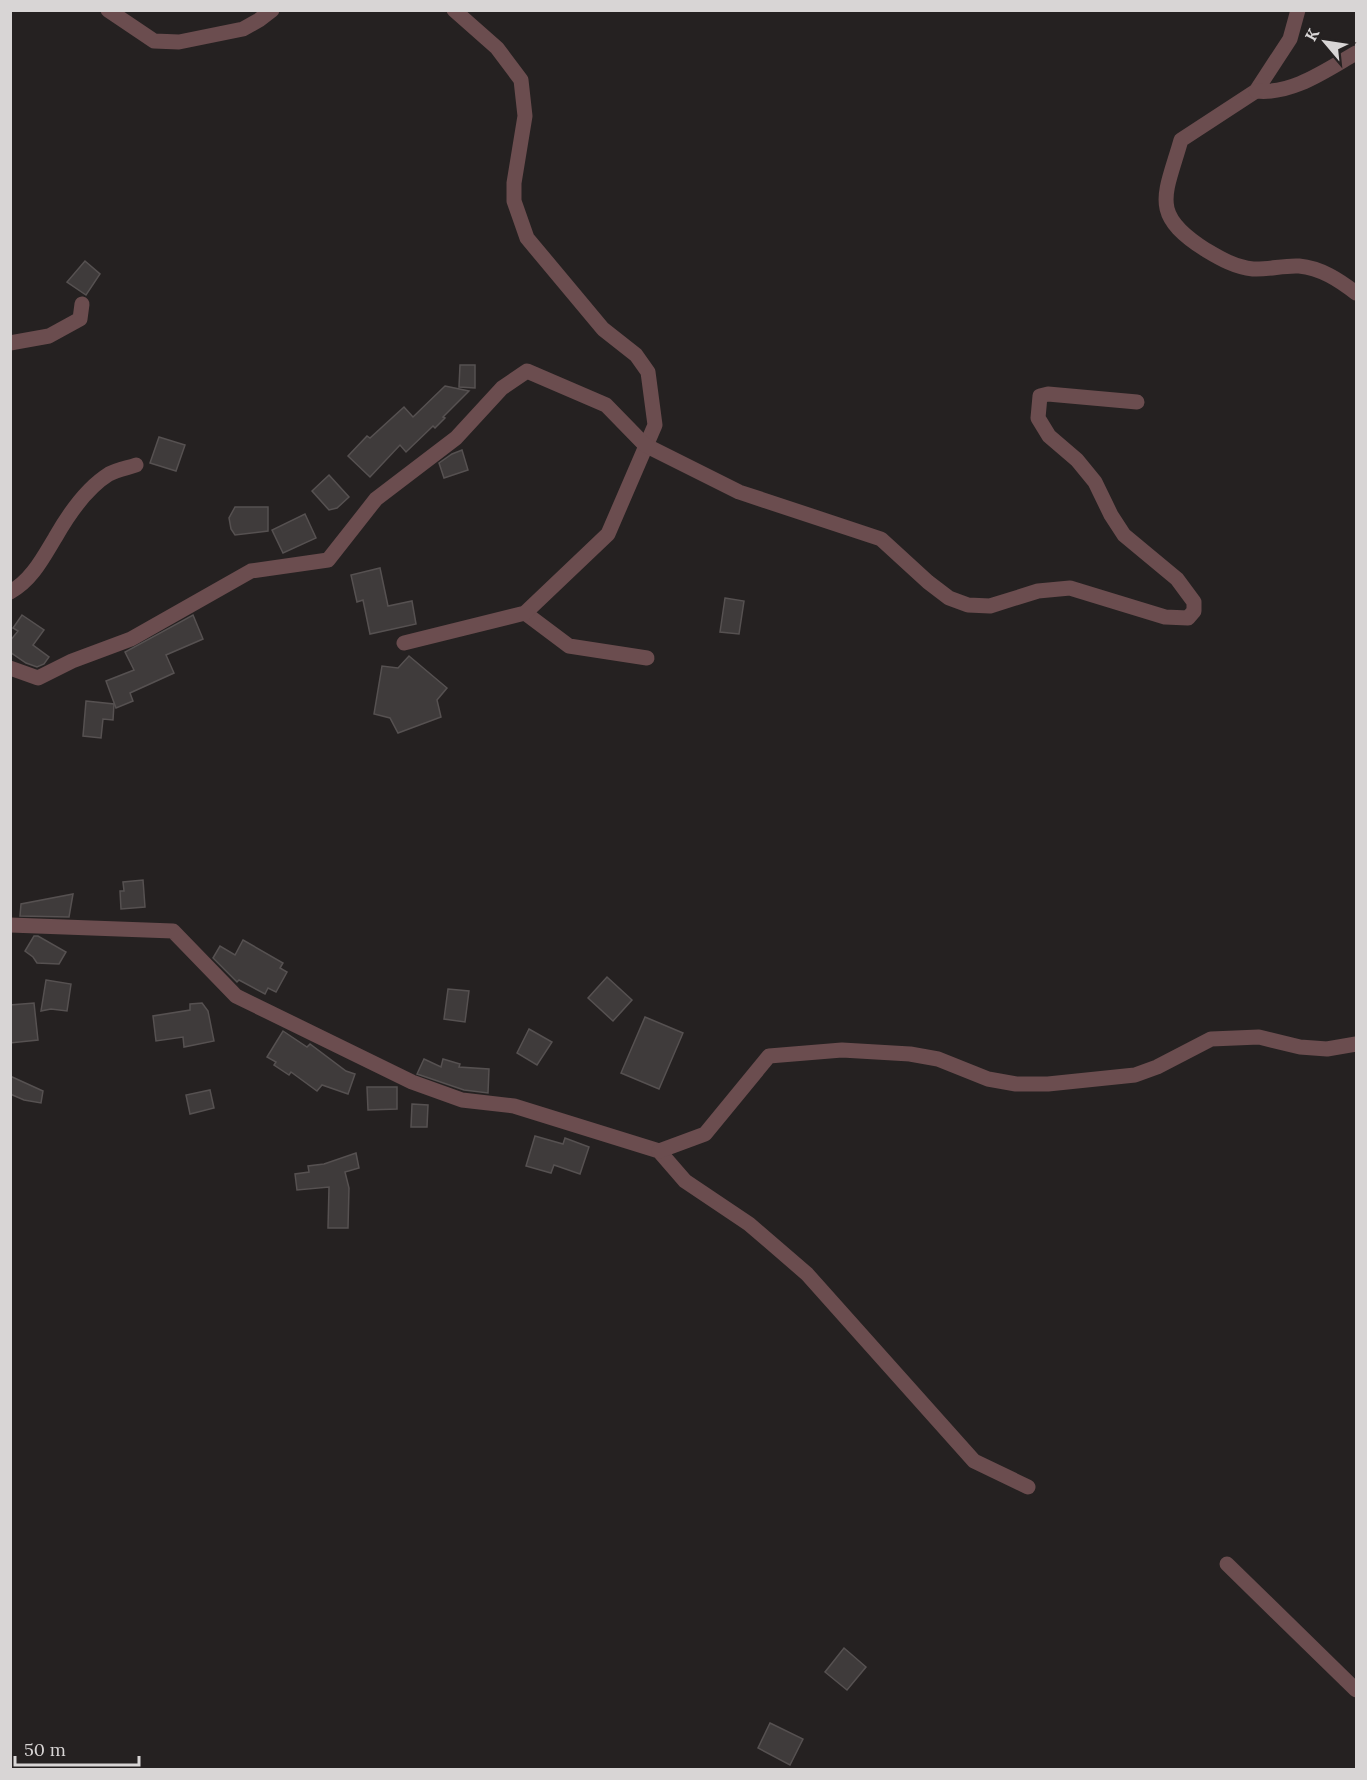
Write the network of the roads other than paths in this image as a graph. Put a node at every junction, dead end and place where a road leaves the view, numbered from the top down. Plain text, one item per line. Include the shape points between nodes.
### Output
1 (108, 10) edge
2 (272, 10) edge
3 (454, 10) edge
4 (1298, 10) edge
5 (1356, 53) edge
6 (1256, 91) junction
7 (1356, 293) edge
8 (82, 304) dead end
9 (10, 343) edge
10 (1137, 402) dead end
11 (645, 445) junction
12 (136, 465) dead end
13 (10, 592) edge
14 (525, 613) junction
15 (404, 643) dead end
16 (647, 658) dead end
17 (10, 668) edge
18 (10, 925) edge
19 (1356, 1044) edge
20 (659, 1151) junction
21 (1028, 1487) dead end
22 (1227, 1564) dead end
23 (1356, 1690) edge

1 - 2 street via 154,41 179,42 243,28
3 - 11 street via 497,48 521,80 525,116 514,201 527,237 603,329 636,355 648,372 655,425
4 - 6 street via 1290,39
5 - 6 street via 1308,80 1270,93
6 - 7 street via 1181,140 1167,189 1167,212 1172,223 1185,237 1228,263 1253,269 1299,266 1328,273
8 - 9 street via 80,319 50,336
10 - 11 street via 1048,394 1040,396 1038,418 1049,436 1077,459 1095,482 1124,534 1177,579 1194,602 1194,611 1188,618 1165,616 1070,588 1038,591 990,606 968,605 949,598 881,539 739,492
11 - 14 street via 608,534
11 - 17 street via 606,405 526,371 502,388 456,438 376,499 328,560 251,571 131,639 38,678
12 - 13 street via 110,474 85,493 40,565
14 - 15 street
14 - 16 street via 569,646
18 - 20 street via 173,931 236,996 412,1082 462,1100 514,1106
19 - 20 street via 1327,1049 1259,1037 1211,1039 1135,1076 1048,1084 988,1079 938,1059 910,1054 842,1050 769,1056 705,1134
20 - 21 street via 685,1181 749,1224 807,1274 974,1461
22 - 23 street

